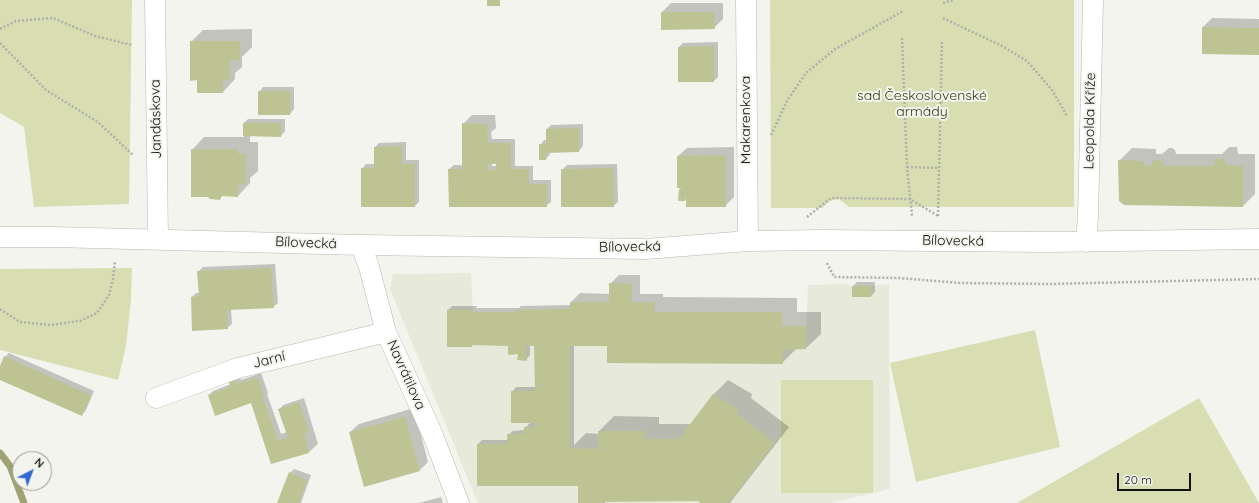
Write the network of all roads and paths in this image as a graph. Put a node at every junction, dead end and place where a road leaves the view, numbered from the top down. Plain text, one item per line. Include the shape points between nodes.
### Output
1 (155, 0) edge
2 (746, 0) edge
3 (953, 0) edge
4 (1093, 0) edge
5 (943, 3) dead end
6 (903, 11) dead end
7 (943, 18) dead end
8 (0, 29) edge
9 (902, 38) dead end
10 (942, 40) dead end
11 (0, 43) edge
12 (155, 43) junction
13 (1067, 117) dead end
14 (769, 141) dead end
15 (907, 167) junction
16 (939, 168) junction
17 (157, 179) junction
18 (910, 198) junction
19 (912, 216) dead end
20 (807, 217) dead end
21 (0, 237) edge
22 (158, 239) junction
23 (1259, 239) edge
24 (818, 240) junction
25 (748, 241) junction
26 (1086, 242) junction
27 (361, 245) junction
28 (115, 259) dead end
29 (1259, 279) edge
30 (0, 308) edge
31 (386, 332) junction
32 (156, 398) dead end
33 (459, 503) edge

1 - 12 street, Jandáskova
2 - 25 street, Makarenkova
3 - 5 path
4 - 26 street, Leopolda Kříže
6 - 14 path via 835,49 806,73 788,99
7 - 13 path via 1027,61 1052,90
8 - 12 path via 16,21 53,18 95,36 132,45
9 - 15 path
10 - 16 path
11 - 17 path via 46,90 98,122
12 - 17 street, Jandáskova
15 - 16 path
15 - 18 path
16 - 18 path via 938,216
17 - 22 street, Jandáskova
18 - 19 path
18 - 20 path via 831,198
21 - 22 street, Bílovecká
22 - 27 street, Bílovecká
23 - 26 street, Bílovecká
24 - 25 street, Bílovecká
24 - 26 street, Bílovecká
24 - 29 path via 834,277 899,278 960,284
25 - 27 street, Bílovecká via 646,249
27 - 31 street, Navrátilova
28 - 30 path via 109,295 96,313 80,321 50,325 20,322
31 - 32 street, Jarní via 238,368
31 - 33 street, Navrátilova via 432,433

